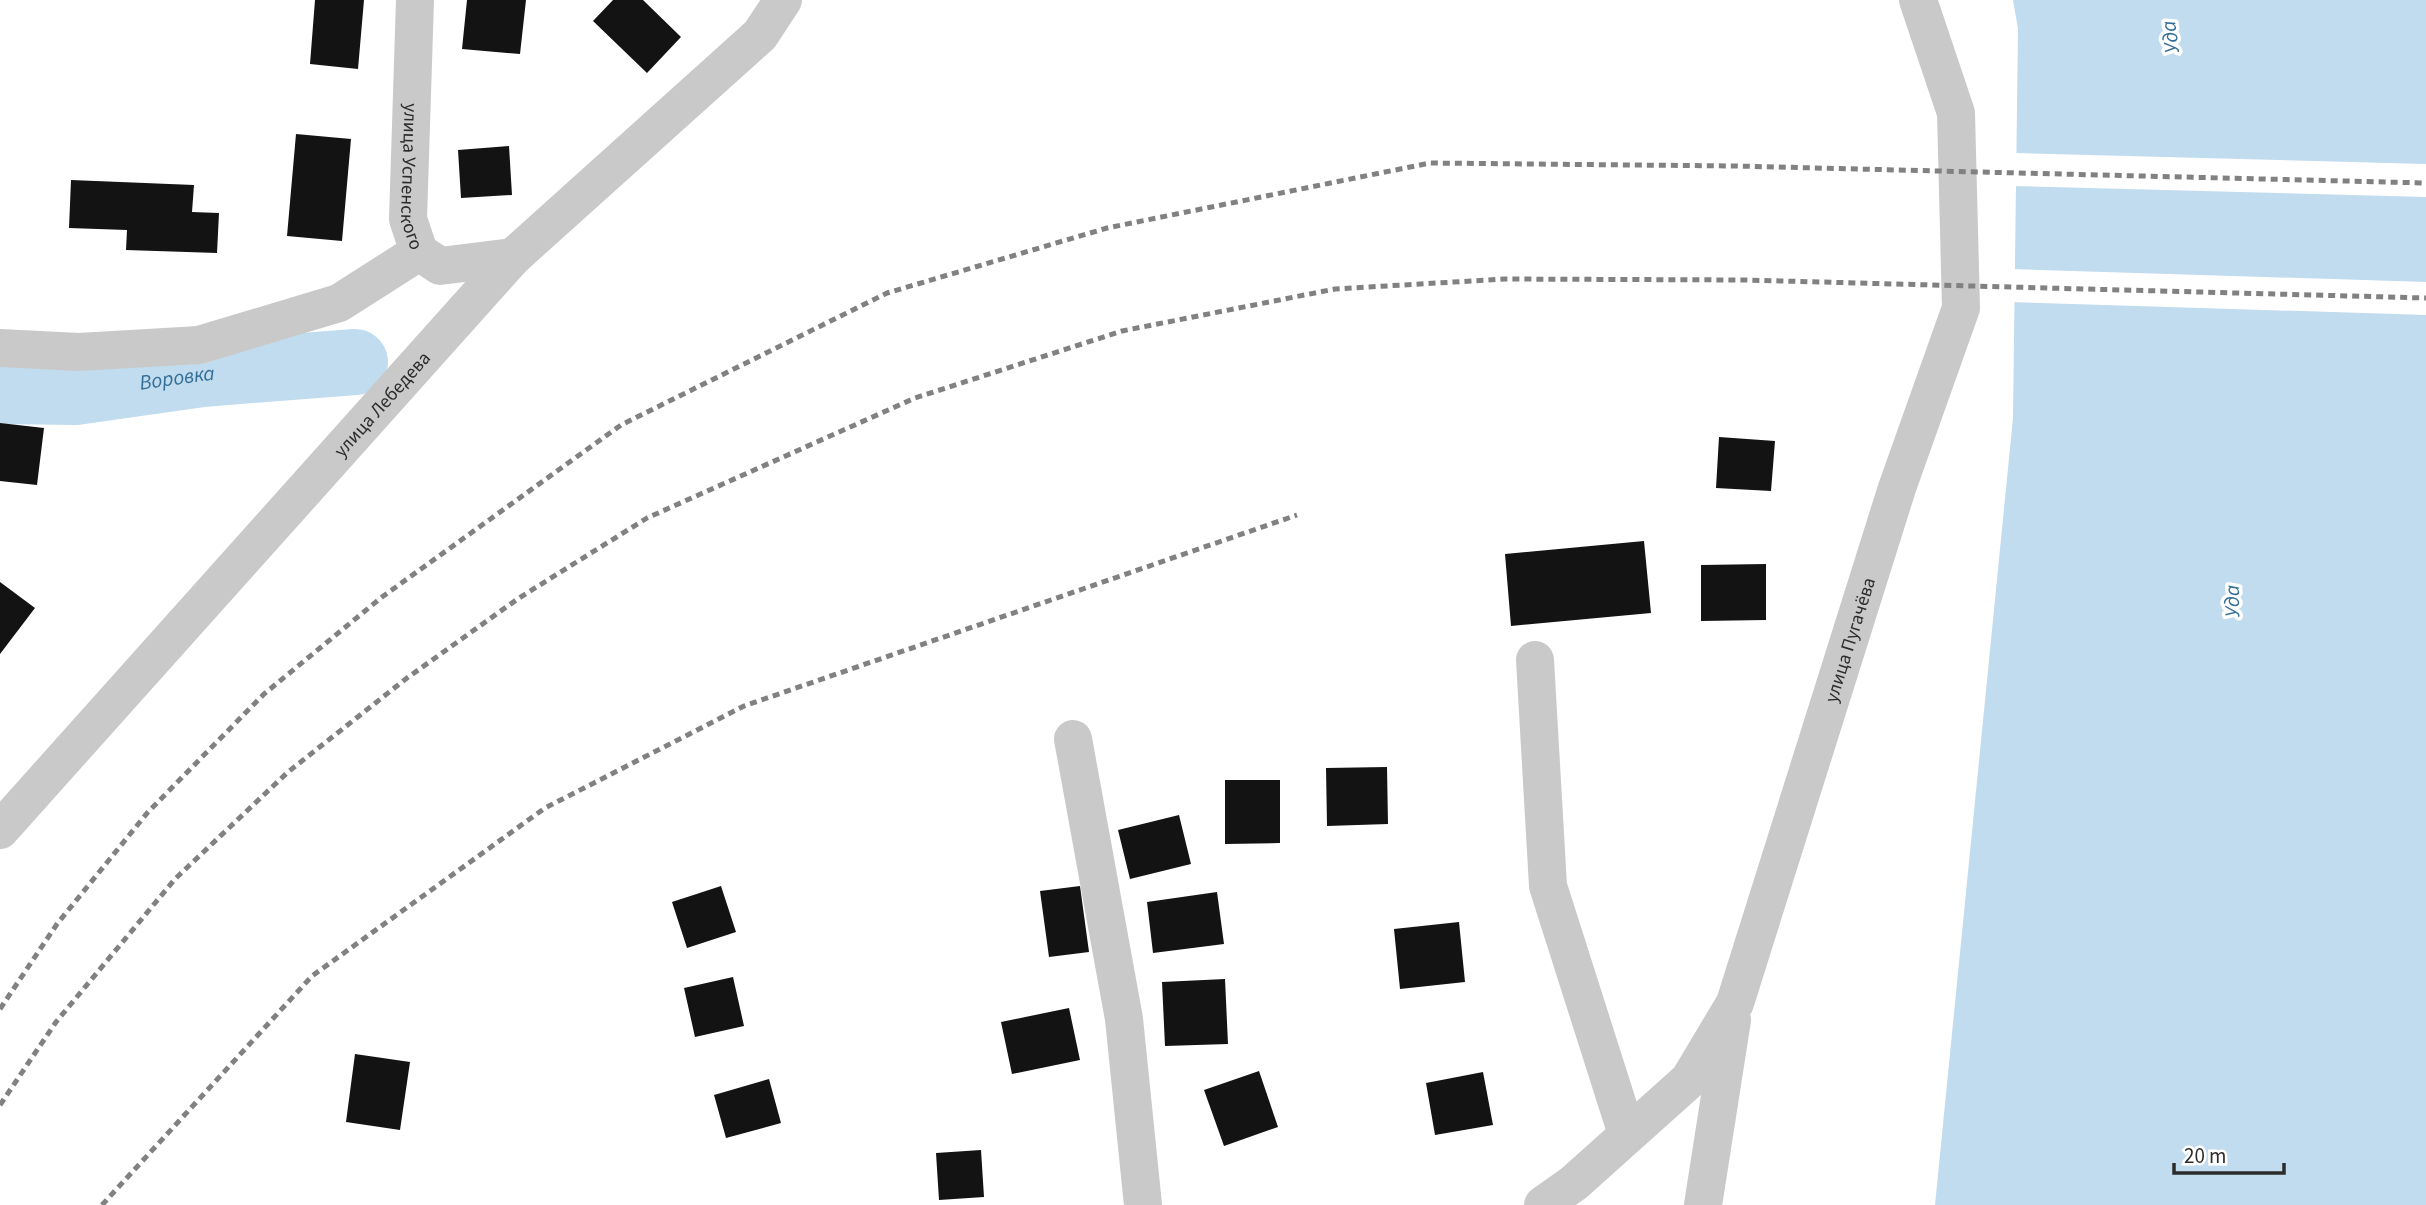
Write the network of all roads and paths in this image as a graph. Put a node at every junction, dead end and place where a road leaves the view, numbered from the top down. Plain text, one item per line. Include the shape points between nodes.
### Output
1 (415, 0) edge
2 (783, 0) edge
3 (1918, 0) edge
4 (419, 252) junction
5 (513, 257) junction
6 (0, 348) edge
7 (1535, 660) dead end
8 (1073, 739) dead end
9 (0, 830) edge
10 (1735, 1003) junction
11 (1626, 1134) junction
12 (1143, 1205) edge
13 (1543, 1205) edge
14 (1703, 1205) edge

1 - 4 street, улица Успенского via 408,219
2 - 5 street, улица Лебедева via 760,35
3 - 10 street, улица Пугачёва via 1956,113 1961,308 1897,488
4 - 5 street, улица Успенского via 440,266
4 - 6 street via 339,303 199,345 79,352
5 - 9 street, улица Лебедева
7 - 11 street via 1548,886
8 - 12 street via 1124,1019
10 - 11 street, улица Пугачёва via 1689,1080
10 - 14 street
11 - 13 street, улица Пугачёва

